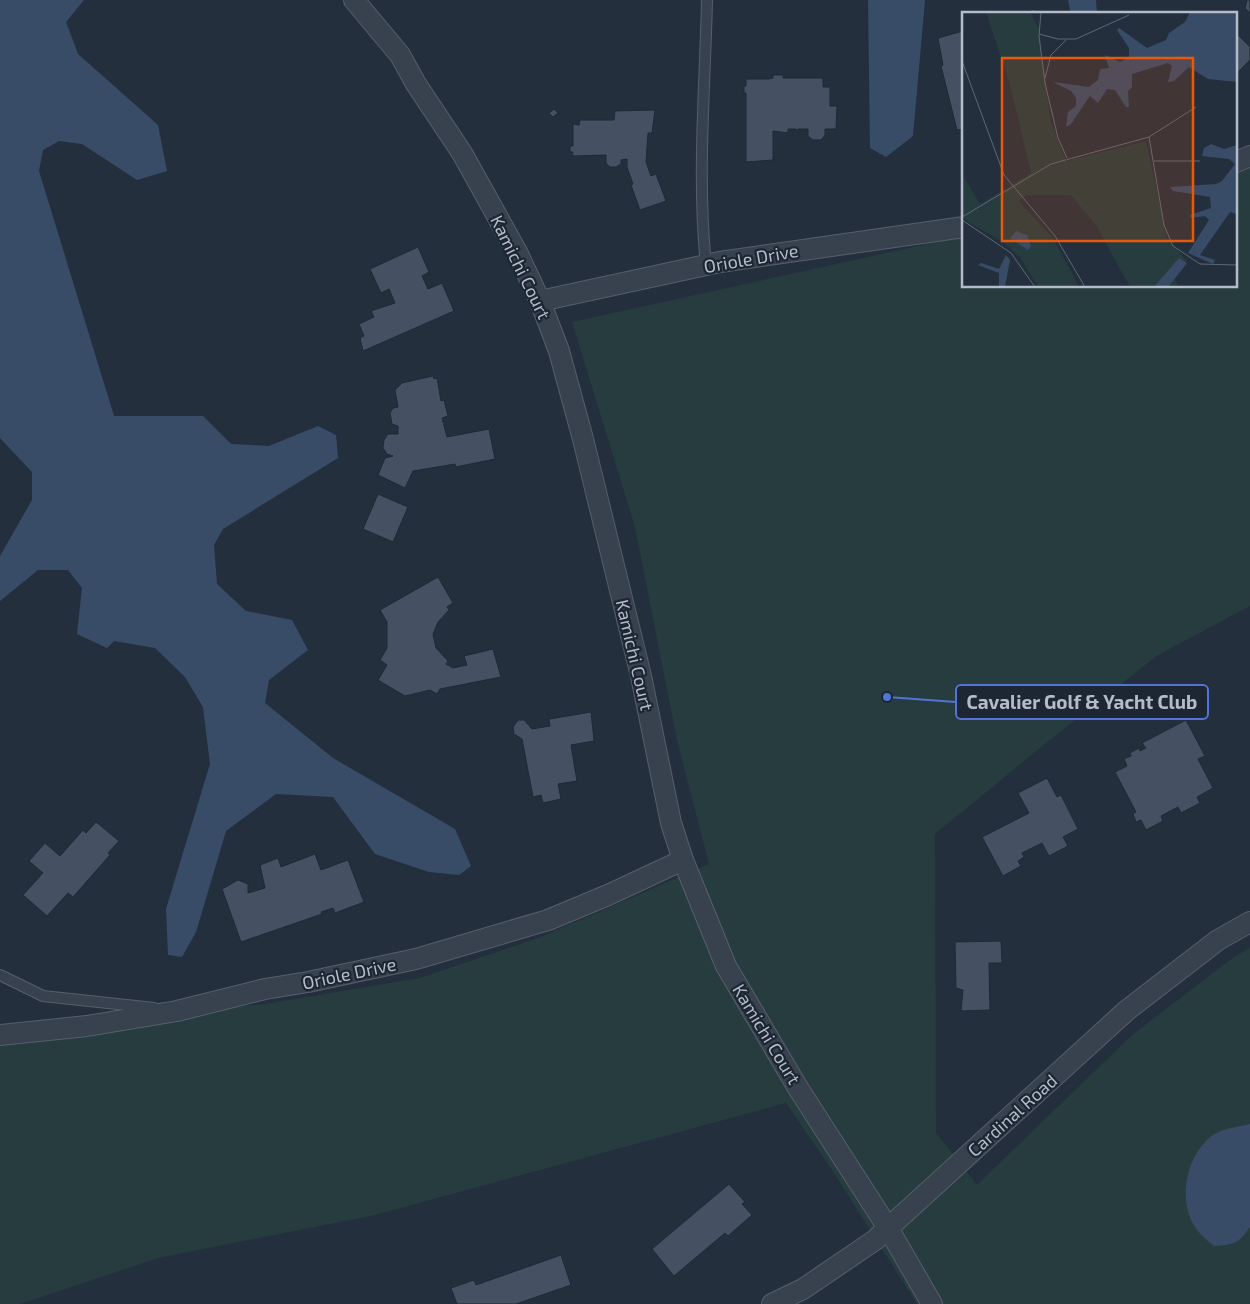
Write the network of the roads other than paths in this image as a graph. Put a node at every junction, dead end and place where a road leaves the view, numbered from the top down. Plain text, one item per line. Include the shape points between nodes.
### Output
1 (354, 0) edge
2 (707, 0) edge
3 (1250, 156) edge
4 (1238, 161) edge
5 (962, 227) edge
6 (706, 265) junction
7 (540, 301) junction
8 (684, 860) junction
9 (1250, 922) edge
10 (0, 975) edge
11 (177, 1010) junction
12 (0, 1036) edge
13 (888, 1228) junction
14 (772, 1304) edge
15 (932, 1304) edge

1 - 7 street, Kamichi Court via 400,55 462,153
2 - 6 lane via 702,191
3 - 4 street
5 - 6 street, Oriole Drive
6 - 7 street, Oriole Drive
7 - 8 street, Kamichi Court via 559,351 584,439 640,676 670,823
8 - 11 street, Oriole Drive via 548,920 416,959
8 - 13 street, Kamichi Court via 726,966 798,1088
9 - 13 street, Cardinal Road via 1218,940 1126,1010
10 - 11 lane via 43,996
11 - 12 street, Oriole Drive via 87,1026
13 - 14 street, Cardinal Road via 803,1289
13 - 15 street, Kamichi Court

